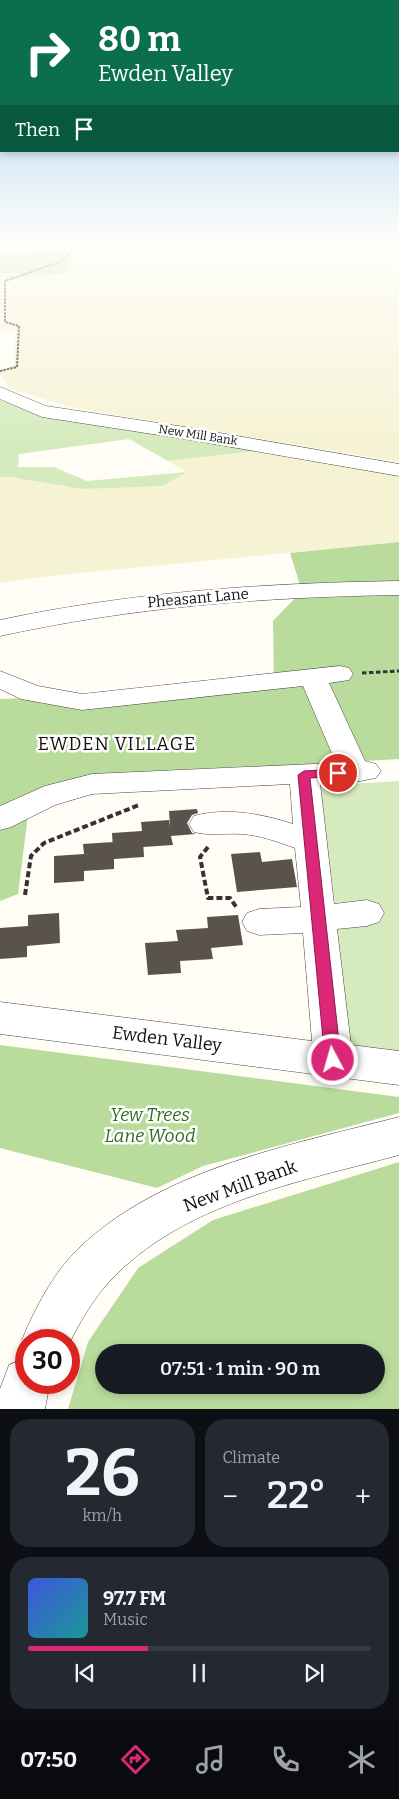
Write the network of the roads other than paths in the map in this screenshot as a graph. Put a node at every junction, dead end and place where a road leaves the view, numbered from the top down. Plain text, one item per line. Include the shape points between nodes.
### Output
1 (0, 392) edge
2 (399, 470) edge
3 (399, 588) edge
4 (0, 628) edge
5 (340, 674) road end
6 (312, 676) junction
7 (0, 679) edge
8 (304, 775) junction
9 (0, 819) edge
10 (205, 824) road end
11 (311, 841) junction
12 (367, 913) dead end
13 (319, 918) junction
14 (260, 922) road end
15 (0, 1018) edge
16 (333, 1060) junction
17 (399, 1068) edge
18 (399, 1136) edge
19 (52, 1329) edge
20 (23, 1394) edge
21 (20, 1409) edge

1 - 2 street, New Mill Bank via 42,411
3 - 4 street, Pheasant Lane via 278,591 152,602 56,614
5 - 6 street
6 - 7 street via 82,702 31,693
6 - 8 street via 361,772
8 - 9 street via 92,784 53,793
8 - 11 street
10 - 11 street via 243,823
11 - 13 street
12 - 13 street
13 - 14 street
13 - 16 street
15 - 16 street, Ewden Valley
16 - 17 street, Ewden Valley
18 - 19 street, New Mill Bank via 263,1174 208,1193 161,1215 126,1237 92,1267
20 - 21 street

